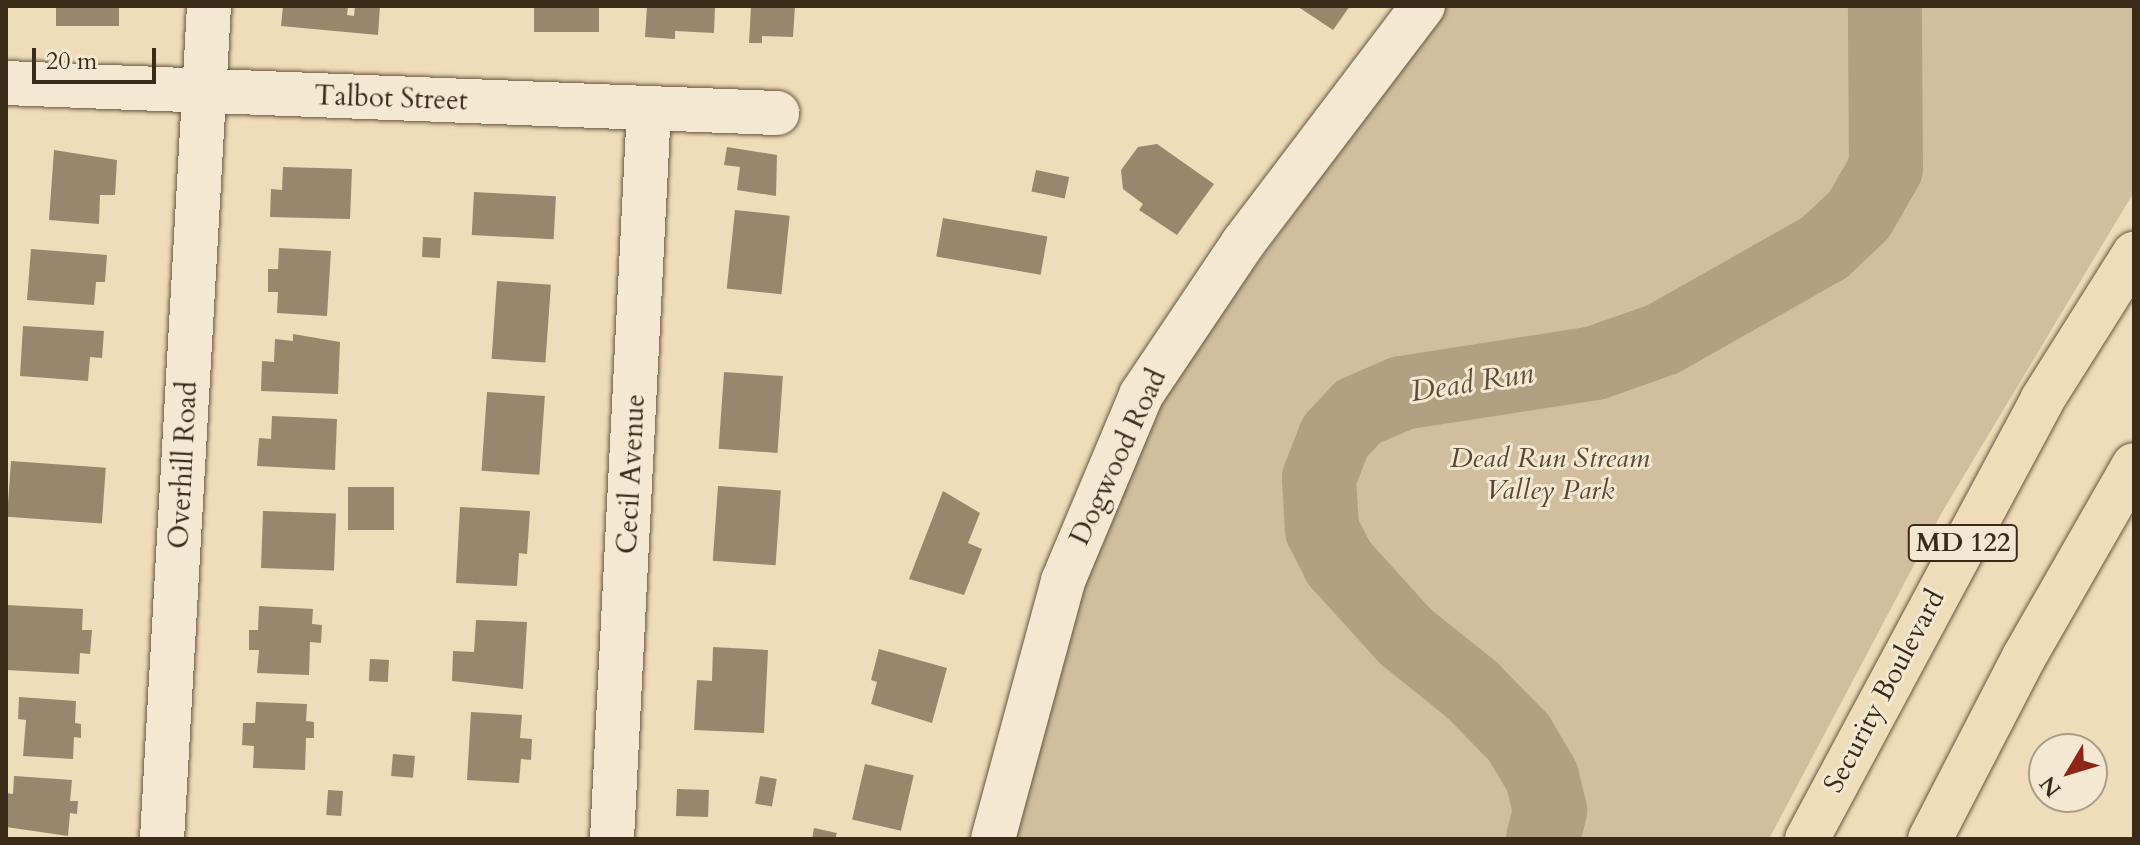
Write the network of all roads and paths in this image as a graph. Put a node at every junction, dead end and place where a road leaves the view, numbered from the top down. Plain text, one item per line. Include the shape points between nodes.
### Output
1 (209, 6) edge
2 (1423, 6) edge
3 (6, 83) edge
4 (204, 91) junction
5 (649, 108) junction
6 (777, 113) dead end
7 (2134, 254) edge
8 (2134, 465) edge
9 (162, 839) edge
10 (612, 839) edge
11 (993, 839) edge
12 (1807, 839) edge
13 (1930, 839) edge

1 - 4 street, Overhill Road
2 - 11 street, Dogwood Road via 1243,243 1141,395 1063,581
3 - 4 street, Talbot Street
4 - 5 street, Talbot Street
4 - 9 street, Overhill Road
5 - 6 street, Talbot Street
5 - 10 street, Cecil Avenue
7 - 12 main road, Security Boulevard / MD 122 via 2042,400
8 - 13 main road via 2024,657

